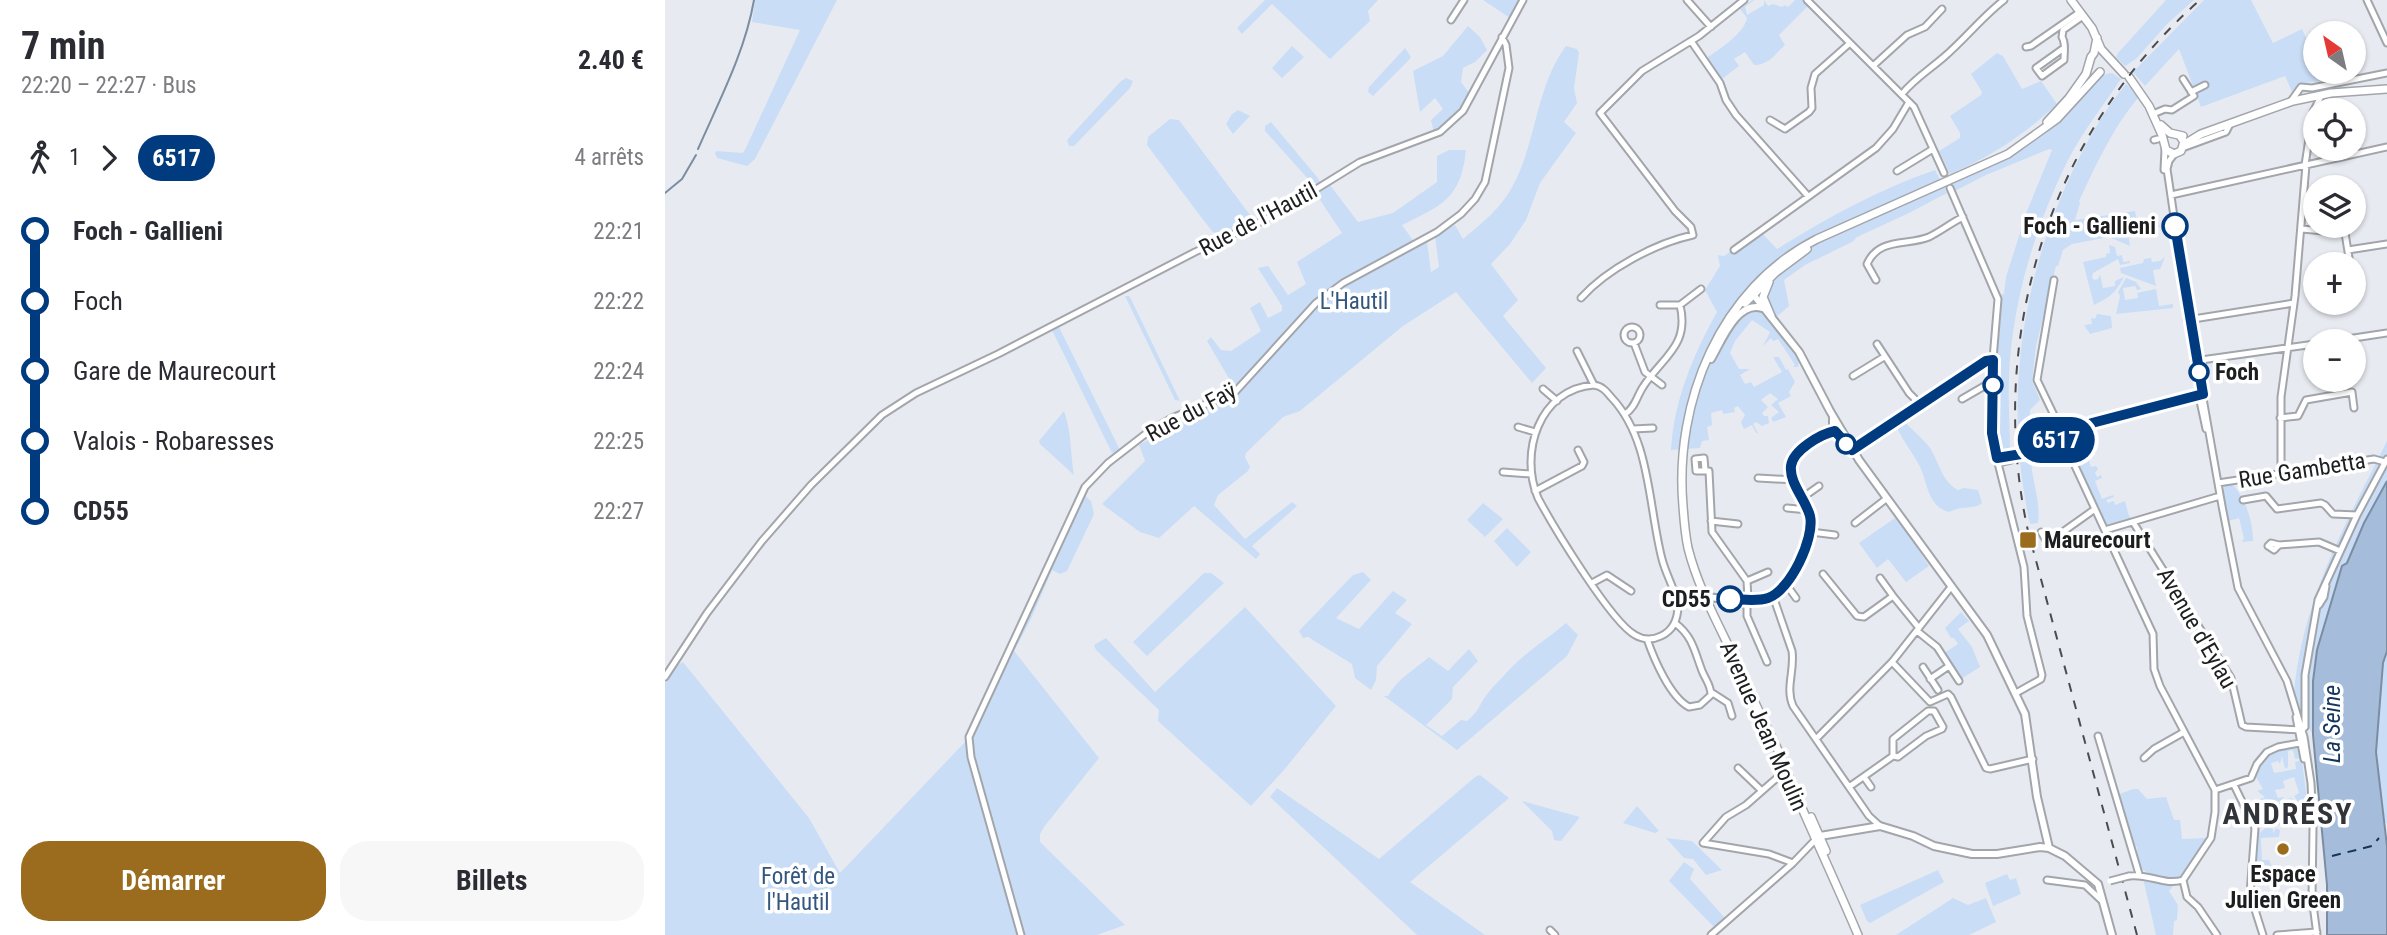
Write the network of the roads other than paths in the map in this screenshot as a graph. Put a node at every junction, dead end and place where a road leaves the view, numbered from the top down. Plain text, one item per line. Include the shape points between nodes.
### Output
1 (1464, 0) edge
2 (1523, 0) edge
3 (1687, 0) edge
4 (1744, 0) edge
5 (1807, 0) edge
6 (2004, 0) edge
7 (2071, 0) edge
8 (2367, 0) edge
9 (1942, 9) dead end
10 (2082, 14) junction
11 (1451, 20) dead end
12 (1711, 27) junction
13 (1502, 37) junction
14 (2097, 38) junction
15 (1691, 41) junction
16 (1850, 43) junction
17 (2387, 43) edge
18 (2027, 47) dead end
19 (2064, 48) junction
20 (2104, 52) junction
21 (2094, 53) junction
22 (2110, 61) junction
23 (2089, 62) junction
24 (1873, 66) junction
25 (2102, 72) junction
26 (2387, 73) edge
27 (2129, 77) dead end
28 (2183, 79) dead end
29 (2205, 85) dead end
30 (2387, 89) edge
31 (2191, 92) junction
32 (2353, 92) junction
33 (1902, 94) junction
34 (2301, 98) junction
35 (2320, 98) edge
36 (1909, 102) junction
37 (2259, 115) junction
38 (2154, 116) junction
39 (1770, 120) dead end
40 (2230, 124) junction
41 (2170, 133) junction
42 (2201, 134) junction
43 (2180, 136) junction
44 (2158, 139) junction
45 (2183, 147) junction
46 (2387, 147) edge
47 (2017, 148) junction
48 (1933, 149) junction
49 (2165, 149) junction
50 (2175, 153) junction
51 (2307, 161) edge
52 (2306, 165) junction
53 (1897, 171) dead end
54 (1944, 173) dead end
55 (1950, 188) dead end
56 (1808, 196) junction
57 (2169, 196) junction
58 (1963, 217) junction
59 (1840, 229) junction
60 (2302, 229) joint
61 (2346, 238) edge
62 (1817, 242) junction
63 (2387, 244) edge
64 (1734, 250) dead end
65 (2348, 250) joint
66 (1781, 261) junction
67 (2054, 279) dead end
68 (1876, 280) dead end
69 (1701, 289) dead end
70 (1752, 295) junction
71 (1581, 298) dead end
72 (2294, 303) junction
73 (1660, 305) dead end
74 (1680, 305) junction
75 (1764, 309) junction
76 (1771, 316) junction
77 (2188, 319) junction
78 (2387, 333) edge
79 (2366, 336) edge
80 (1634, 343) dead end
81 (1877, 344) dead end
82 (2303, 346) edge
83 (2289, 348) junction
84 (1577, 351) dead end
85 (1884, 356) junction
86 (1711, 359) junction
87 (1993, 360) junction
88 (2195, 361) junction
89 (1853, 376) dead end
90 (1650, 377) junction
91 (1993, 381) junction
92 (1594, 384) junction
93 (1662, 385) dead end
94 (1543, 388) dead end
95 (1696, 388) junction
96 (2201, 394) junction
97 (1962, 399) dead end
98 (1556, 401) junction
99 (1920, 404) junction
100 (2354, 408) dead end
101 (1625, 414) junction
102 (2280, 418) junction
103 (1518, 427) dead end
104 (1653, 428) dead end
105 (1633, 429) junction
106 (1836, 429) junction
107 (1535, 432) junction
108 (2063, 437) junction
109 (1578, 450) dead end
110 (1852, 450) junction
111 (2018, 456) dead end
112 (2010, 458) dead end
113 (2386, 461) edge
114 (1998, 464) junction
115 (1705, 470) dead end
116 (1503, 472) dead end
117 (1531, 474) junction
118 (2281, 474) junction
119 (1758, 478) dead end
120 (1794, 480) junction
121 (2217, 480) junction
122 (1819, 486) dead end
123 (1535, 491) junction
124 (2220, 496) junction
125 (1802, 498) junction
126 (1887, 499) junction
127 (2243, 499) dead end
128 (1787, 508) dead end
129 (1683, 509) junction
130 (2095, 509) junction
131 (1808, 510) junction
132 (2357, 514) junction
133 (1711, 521) junction
134 (2133, 522) junction
135 (1855, 523) dead end
136 (1738, 524) dead end
137 (2105, 530) junction
138 (1811, 532) junction
139 (2041, 532) dead end
140 (1835, 535) dead end
141 (2279, 545) dead end
142 (2340, 551) junction
143 (1768, 572) dead end
144 (1823, 574) dead end
145 (1880, 578) dead end
146 (1747, 582) junction
147 (1592, 583) junction
148 (1786, 584) junction
149 (1951, 587) junction
150 (1631, 590) dead end
151 (1682, 596) junction
152 (1773, 596) junction
153 (1893, 596) junction
154 (1708, 597) junction
155 (1796, 598) dead end
156 (1748, 599) junction
157 (1675, 623) junction
158 (1918, 629) junction
159 (1647, 639) junction
160 (1767, 662) dead end
161 (1892, 662) junction
162 (1949, 666) junction
163 (1923, 667) dead end
164 (665, 677) edge
165 (1930, 679) junction
166 (1959, 681) dead end
167 (1938, 690) dead end
168 (1711, 692) junction
169 (2291, 692) junction
170 (2016, 693) junction
171 (1732, 716) dead end
172 (2302, 725) junction
173 (2184, 732) junction
174 (2098, 736) dead end
175 (1816, 739) junction
176 (2303, 743) junction
177 (1893, 756) junction
178 (2144, 758) dead end
179 (2033, 759) junction
180 (1738, 768) dead end
181 (1786, 770) junction
182 (1864, 777) junction
183 (2234, 785) junction
184 (1871, 787) dead end
185 (1849, 788) junction
186 (2215, 790) junction
187 (1762, 791) junction
188 (1874, 824) junction
189 (1819, 842) junction
190 (2049, 848) junction
191 (1793, 863) junction
192 (2139, 874) junction
193 (2047, 880) dead end
194 (2183, 880) junction
195 (2098, 884) junction
196 (2103, 902) junction
197 (2214, 934) edge
198 (2294, 934) edge
199 (2317, 934) edge
200 (1021, 935) edge
201 (1711, 935) edge
202 (1860, 935) edge
203 (2112, 935) edge
204 (2263, 935) edge
205 (2277, 935) edge

1 - 11 street
2 - 13 street, Rue de l'Hautil
3 - 12 street
4 - 12 street
5 - 16 street
6 - 33 street
7 - 10 main road
8 - 17 street
9 - 24 street
10 - 14 main road
10 - 18 street
10 - 19 street via 2063,30
12 - 15 street
13 - 164 street, Rue de l'Hautil via 1463,111 1440,132 1353,166 1271,217 907,397 872,423 762,541 712,605
13 - 200 street, Rue du Faÿ via 1509,65 1507,78 1488,173 1470,205 1437,232 1374,265 1317,303 1235,392 1148,432 1085,487 969,737
14 - 20 main road
14 - 21 main road
15 - 56 street via 1736,115
15 - 71 street via 1642,71 1600,113 1693,235 1629,260
16 - 24 street
16 - 39 street via 1815,74 1809,113 1785,129
19 - 19 street via 2064,60 2042,76 2036,68
20 - 21 main road
20 - 22 main road
21 - 23 main road
22 - 25 main road
22 - 25 main road via 2124,74
23 - 25 main road
23 - 47 main road via 2069,98
24 - 33 street
25 - 47 main road via 2057,118
26 - 34 street via 2312,89 2301,87
27 - 38 main road
28 - 31 street
29 - 31 street
30 - 32 main road
31 - 38 street via 2194,96
32 - 34 main road
32 - 35 main road
33 - 36 street
34 - 37 main road
34 - 37 main road
36 - 48 street
36 - 56 street via 1876,148
37 - 40 main road
38 - 41 main road
38 - 44 main road
40 - 42 main road
40 - 45 street via 2226,132
41 - 43 main road
41 - 44 main road
42 - 43 main road
42 - 45 main road
43 - 45 main road
44 - 49 main road
45 - 50 main road
46 - 52 street
47 - 59 main road
48 - 53 street
48 - 54 street
49 - 50 main road
49 - 57 street via 2161,170
50 - 57 street via 2167,169
51 - 52 street
52 - 57 street
52 - 60 street
55 - 58 street
56 - 64 street
57 - 77 street
58 - 68 street via 1927,237 1879,249 1867,264
58 - 87 street via 1998,299
59 - 62 main road
59 - 66 main road
60 - 72 street
61 - 65 street
62 - 70 main road
62 - 76 main road via 1766,285 1763,301
63 - 65 street
66 - 70 street
66 - 95 main road via 1731,314
67 - 108 street via 2037,380
69 - 74 street
70 - 75 street
70 - 86 main road
72 - 77 street
72 - 83 street
73 - 74 street
74 - 90 street via 1681,334
75 - 76 street
75 - 86 street via 1753,306 1743,310
76 - 106 street via 1799,352
77 - 88 street
78 - 79 street
80 - 90 street
81 - 85 street
82 - 83 street
83 - 88 street
83 - 102 street
84 - 92 street
85 - 89 street
85 - 99 street
86 - 95 main road
87 - 91 street
87 - 99 street
88 - 96 street
90 - 93 street
90 - 101 street
91 - 97 street
91 - 114 street via 1992,433
92 - 98 street
92 - 101 street
94 - 98 street
95 - 129 main road via 1683,450
96 - 108 street via 2092,423
96 - 121 street
98 - 107 street
99 - 110 street
100 - 102 street via 2352,392 2306,400 2298,416
101 - 105 street
102 - 118 street
103 - 107 street
104 - 105 street
105 - 151 street via 1662,559 1673,589
106 - 110 street
106 - 120 street via 1797,454 1791,467
107 - 117 street
108 - 111 street
108 - 130 street
109 - 123 street via 1582,466
110 - 126 street
112 - 114 street
113 - 118 street, Rue Gambetta via 2374,458
113 - 132 street
114 - 170 street via 2024,566 2027,616 2042,675
115 - 133 street via 1709,471
116 - 117 street
117 - 123 street
118 - 121 street, Rue Gambetta
119 - 120 street
120 - 125 street
121 - 124 street
122 - 125 street
123 - 147 street
124 - 134 street
124 - 169 street via 2242,599
125 - 131 street
126 - 135 street
126 - 149 street
127 - 132 street via 2266,496 2279,509 2324,503 2333,514
128 - 131 street
129 - 154 main road, Avenue Jean Moulin
129 - 154 main road, Avenue Jean Moulin via 1692,561
130 - 137 street
130 - 139 street via 2050,541
131 - 138 street
132 - 142 street
133 - 136 street
133 - 146 street via 1714,537
134 - 137 street
134 - 172 street, Avenue d'Eylau via 2231,678 2242,725
137 - 173 street via 2153,634 2157,680
138 - 140 street
138 - 148 street
141 - 142 street via 2319,542
142 - 172 street via 2320,595 2307,663
143 - 146 street
144 - 153 street via 1857,616 1864,617
145 - 153 street
146 - 156 street
147 - 150 street via 1607,575
147 - 159 street via 1628,630
148 - 152 street
148 - 155 street
149 - 158 street
149 - 170 street via 1987,635
151 - 154 street
151 - 157 street
152 - 156 street
152 - 175 street via 1793,655 1790,699
153 - 158 street
154 - 156 street
154 - 181 main road, Avenue Jean Moulin
154 - 189 main road, Avenue Jean Moulin
156 - 160 street via 1747,616
157 - 159 street via 1662,636
157 - 168 street via 1693,643
158 - 161 street
158 - 162 street
159 - 168 street via 1659,668 1685,706 1700,705
161 - 175 street
161 - 179 street via 1930,702 1948,694 1951,697 1983,765 1990,769
162 - 165 street
162 - 166 street
163 - 165 street
165 - 167 street
168 - 171 street via 1728,703
169 - 172 street
169 - 172 street
170 - 179 street
172 - 176 street
173 - 178 street
173 - 186 street
174 - 192 street
175 - 185 street
176 - 183 street via 2270,750 2252,777
176 - 199 street via 2311,800
177 - 177 street via 1893,739 1934,711 1942,729
177 - 182 street
179 - 190 street
180 - 187 street
181 - 187 street
181 - 189 main road, Avenue Jean Moulin
182 - 184 street
182 - 185 street
183 - 186 street
183 - 204 street via 2255,828 2250,894
185 - 188 street
186 - 194 street via 2211,838
187 - 191 street via 1726,817 1703,842
188 - 189 street
188 - 190 street via 1934,846 1984,855
189 - 191 street
189 - 202 main road
190 - 195 street
191 - 201 street
192 - 194 street
192 - 195 street, bridge
193 - 196 street via 2085,885
194 - 197 street via 2187,897
195 - 196 street
196 - 203 street
198 - 199 street
198 - 205 street

